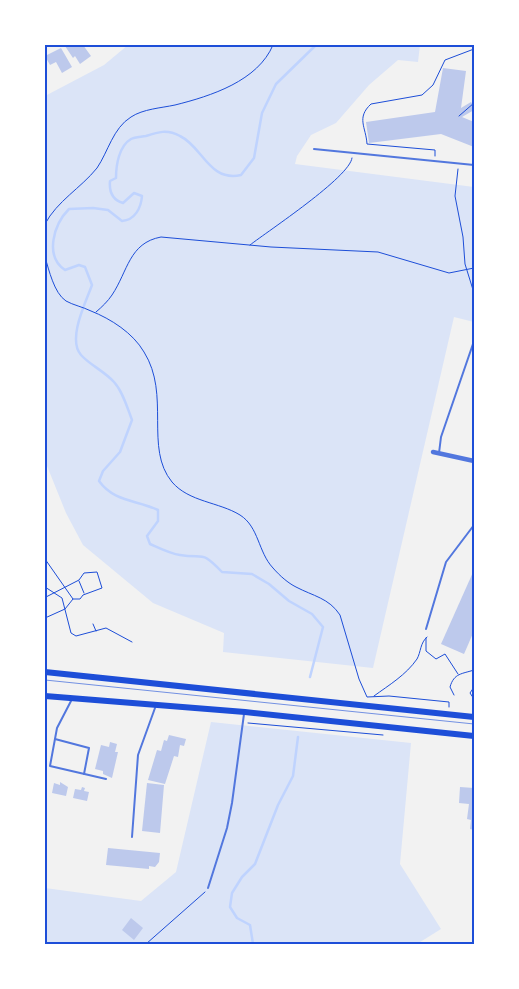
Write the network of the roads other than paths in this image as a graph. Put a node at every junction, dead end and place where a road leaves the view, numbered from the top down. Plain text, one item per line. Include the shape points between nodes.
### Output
1 (314, 149) dead end
2 (474, 165) edge
3 (474, 342) edge
4 (433, 452) dead end
5 (439, 453) junction
6 (474, 461) edge
7 (474, 525) edge
8 (426, 629) road end
9 (45, 672) edge
10 (45, 697) edge
11 (72, 699) junction
12 (156, 704) junction
13 (244, 712) junction
14 (474, 717) edge
15 (474, 736) edge
16 (55, 739) junction
17 (84, 774) junction
18 (106, 779) dead end
19 (132, 837) dead end
20 (208, 888) road end

1 - 2 lane
3 - 5 lane via 441,437
4 - 5 street
5 - 6 street
7 - 8 lane via 446,562
9 - 14 main road
10 - 11 main road
11 - 12 main road
11 - 16 lane
12 - 13 main road
12 - 19 lane via 138,755
13 - 15 main road
13 - 20 lane via 230,812
16 - 17 lane via 89,748
16 - 17 lane via 50,766
17 - 18 lane

